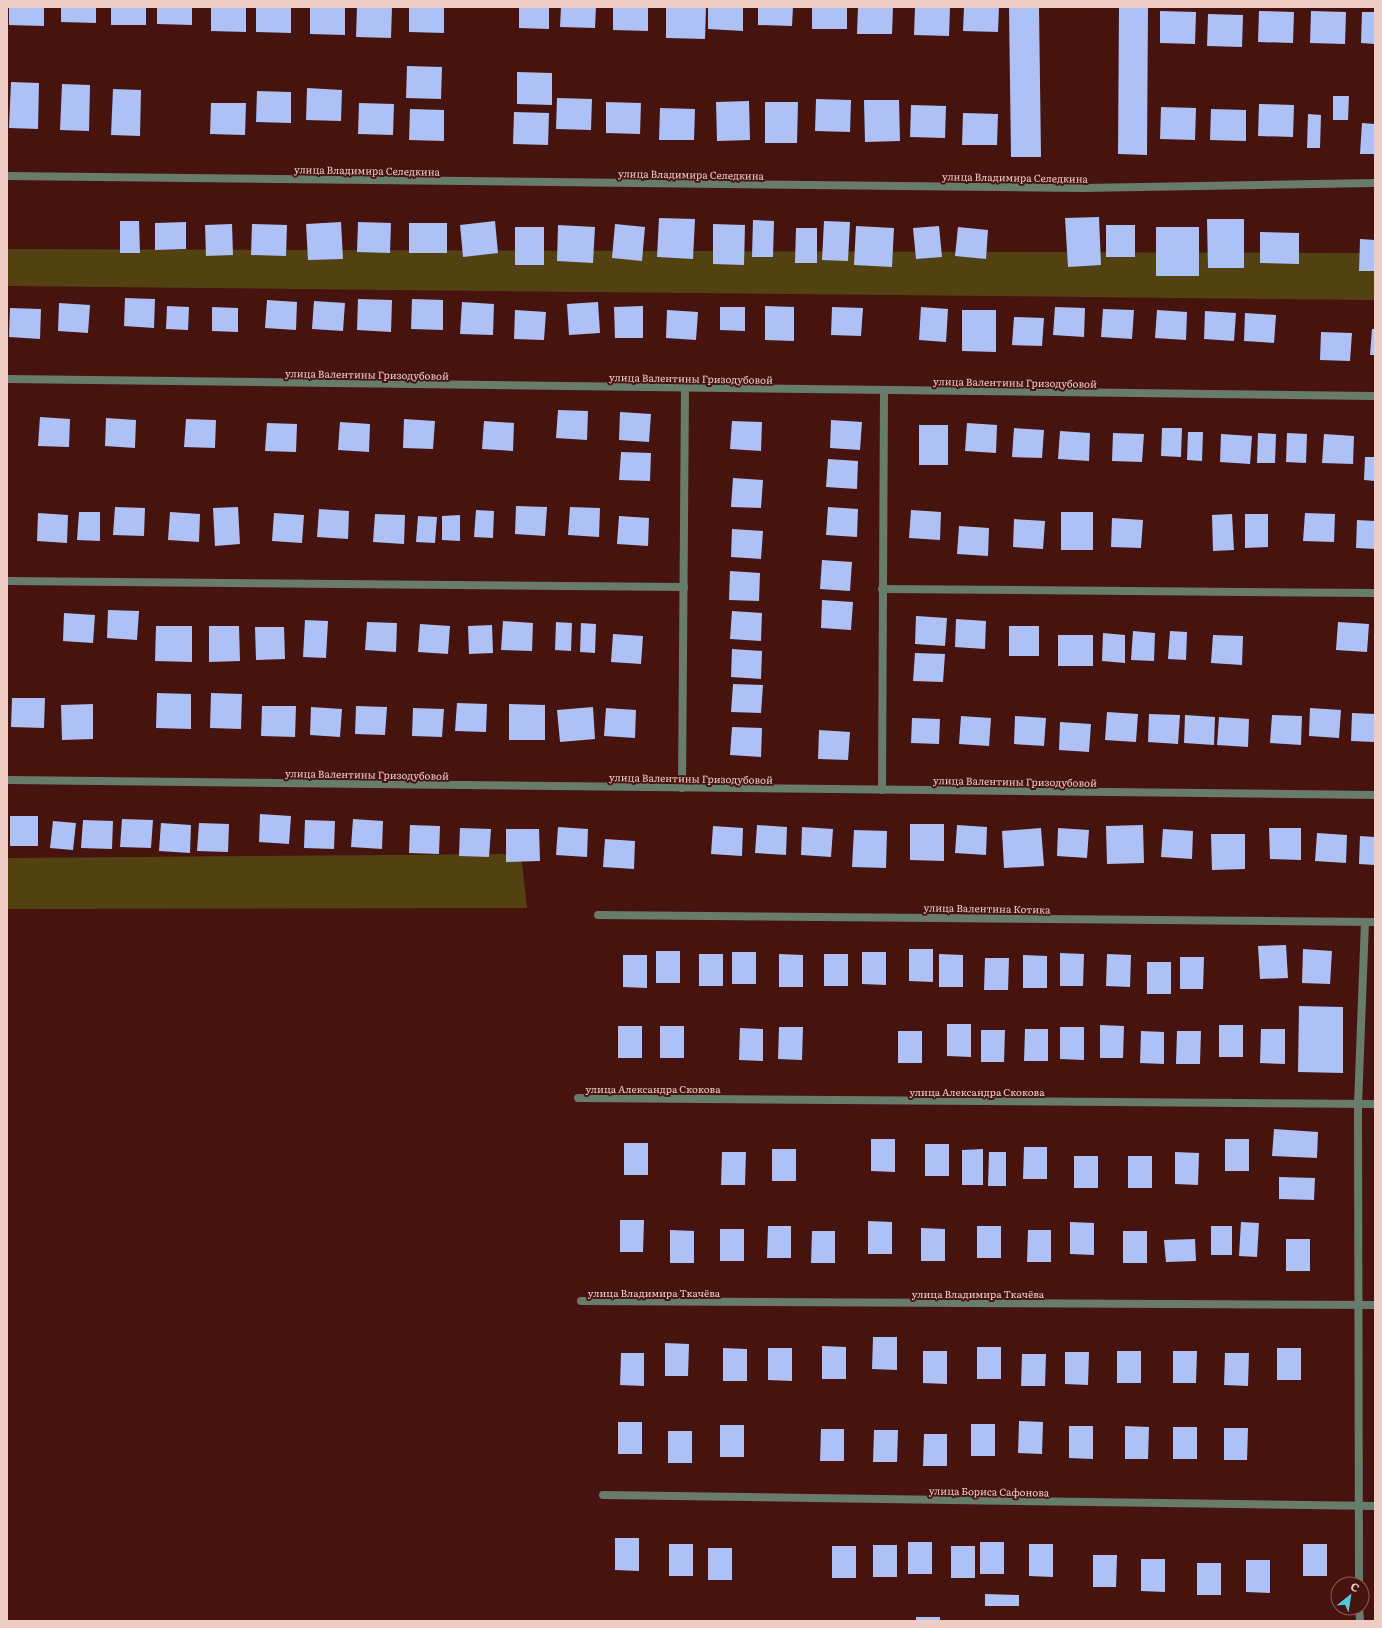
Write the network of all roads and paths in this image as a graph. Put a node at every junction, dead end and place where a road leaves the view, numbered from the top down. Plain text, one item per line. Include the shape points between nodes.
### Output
1 (7, 176) edge
2 (1375, 183) edge
3 (7, 379) edge
4 (685, 388) junction
5 (884, 390) junction
6 (1375, 396) edge
7 (7, 581) edge
8 (684, 587) junction
9 (882, 589) junction
10 (1375, 593) edge
11 (7, 780) edge
12 (682, 788) junction
13 (882, 790) junction
14 (1375, 795) edge
15 (598, 915) dead end
16 (1365, 922) junction
17 (1375, 922) edge
18 (578, 1098) dead end
19 (1358, 1104) junction
20 (1375, 1104) edge
21 (581, 1301) dead end
22 (1360, 1305) junction
23 (1375, 1305) edge
24 (603, 1495) dead end
25 (1359, 1506) junction
26 (1375, 1506) edge
27 (1359, 1576) edge

1 - 2 street, улица Владимира Селедкина via 1082,188
3 - 4 street, улица Валентины Гризодубовой
4 - 5 street, улица Валентины Гризодубовой
4 - 8 street
5 - 6 street, улица Валентины Гризодубовой
5 - 9 street
7 - 8 street
8 - 12 street
9 - 10 street
9 - 13 street
11 - 12 street, улица Валентины Гризодубовой
12 - 13 street, улица Валентины Гризодубовой
13 - 14 street, улица Валентины Гризодубовой
15 - 16 street, улица Валентина Котика
16 - 17 street, улица Валентина Котика
16 - 19 street
18 - 19 street, улица Александра Скокова
19 - 20 street, улица Александра Скокова
19 - 22 street
21 - 22 street, улица Владимира Ткачёва
22 - 23 street, улица Владимира Ткачёва
22 - 25 street
24 - 25 street, улица Бориса Сафонова
25 - 26 street, улица Бориса Сафонова
25 - 27 street

